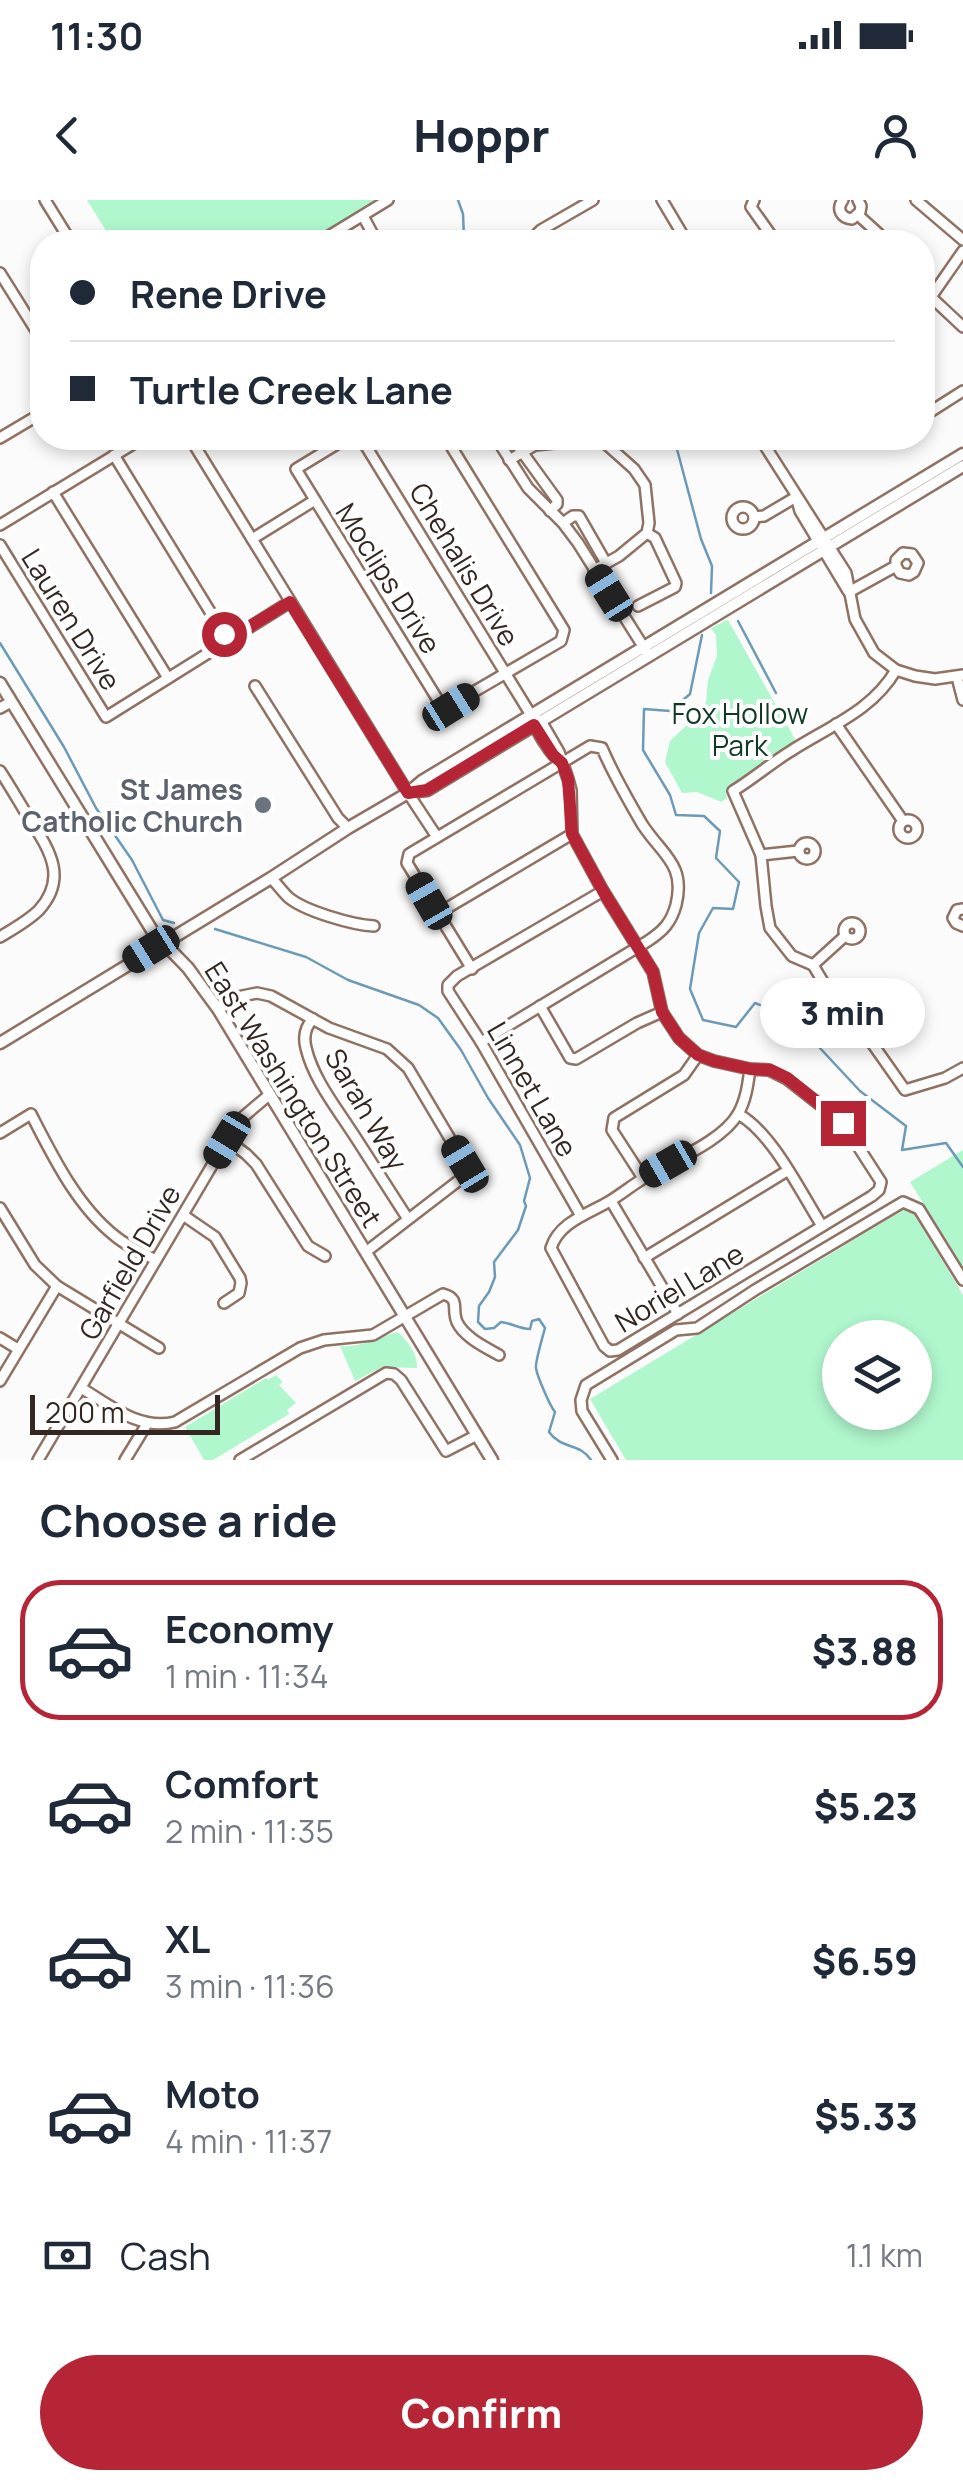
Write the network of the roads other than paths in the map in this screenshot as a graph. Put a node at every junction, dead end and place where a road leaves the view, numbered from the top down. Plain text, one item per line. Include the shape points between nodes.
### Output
1 (45, 200) edge
2 (388, 200) edge
3 (593, 200) edge
4 (662, 200) edge
5 (754, 200) edge
6 (843, 200) edge
7 (858, 200) edge
8 (916, 200) edge
9 (858, 215) junction
10 (363, 216) junction
11 (64, 230) edge
12 (340, 230) edge
13 (370, 230) edge
14 (541, 230) edge
15 (680, 230) edge
16 (767, 230) edge
17 (875, 230) edge
18 (963, 240) edge
19 (963, 251) edge
20 (0, 273) edge
21 (935, 292) edge
22 (935, 299) edge
23 (30, 321) edge
24 (963, 327) edge
25 (963, 391) edge
26 (935, 408) edge
27 (30, 419) edge
28 (0, 438) edge
29 (122, 450) edge
30 (197, 450) edge
31 (327, 450) edge
32 (368, 450) edge
33 (453, 450) edge
34 (503, 450) edge
35 (520, 450) edge
36 (527, 450) edge
37 (613, 450) edge
38 (767, 450) edge
39 (522, 453) junction
40 (963, 454) edge
41 (114, 455) junction
42 (509, 460) junction
43 (963, 466) edge
44 (54, 492) junction
45 (796, 498) junction
46 (314, 500) junction
47 (550, 511) junction
48 (754, 517) dead end
49 (563, 524) junction
50 (0, 525) edge
51 (647, 532) junction
52 (252, 539) junction
53 (824, 544) junction
54 (0, 545) edge
55 (606, 563) junction
56 (896, 566) dead end
57 (594, 570) junction
58 (849, 592) junction
59 (290, 602) junction
60 (638, 606) dead end
61 (228, 640) junction
62 (646, 651) junction
63 (896, 670) junction
64 (506, 673) junction
65 (960, 676) edge
66 (168, 678) junction
67 (0, 684) edge
68 (255, 686) dead end
69 (963, 700) edge
70 (11, 702) junction
71 (0, 708) edge
72 (535, 720) junction
73 (836, 724) junction
74 (562, 763) junction
75 (0, 770) edge
76 (408, 793) junction
77 (903, 821) dead end
78 (348, 828) junction
79 (572, 834) junction
80 (437, 837) junction
81 (798, 851) dead end
82 (761, 855) junction
83 (271, 878) junction
84 (603, 891) junction
85 (963, 909) edge
86 (437, 914) junction
87 (374, 926) dead end
88 (963, 926) edge
89 (845, 936) dead end
90 (0, 937) edge
91 (162, 942) junction
92 (638, 947) junction
93 (813, 965) junction
94 (472, 969) junction
95 (540, 1006) junction
96 (218, 1009) junction
97 (662, 1012) junction
98 (893, 1014) dead end
99 (312, 1018) junction
100 (867, 1036) junction
101 (0, 1042) edge
102 (481, 1042) junction
103 (698, 1055) junction
104 (963, 1068) edge
105 (750, 1069) junction
106 (269, 1095) junction
107 (738, 1114) junction
108 (0, 1133) edge
109 (227, 1140) junction
110 (787, 1171) junction
111 (644, 1178) junction
112 (611, 1201) junction
113 (0, 1208) edge
114 (183, 1214) junction
115 (582, 1216) junction
116 (408, 1219) junction
117 (822, 1226) junction
118 (367, 1252) junction
119 (326, 1256) dead end
120 (644, 1258) junction
121 (156, 1260) junction
122 (963, 1280) edge
123 (56, 1286) junction
124 (224, 1302) dead end
125 (678, 1314) junction
126 (406, 1316) junction
127 (119, 1324) junction
128 (0, 1338) edge
129 (160, 1348) dead end
130 (18, 1349) junction
131 (499, 1355) dead end
132 (0, 1381) edge
133 (81, 1388) junction
134 (147, 1424) junction
135 (477, 1435) junction
136 (449, 1455) edge
137 (38, 1460) edge
138 (124, 1460) edge
139 (240, 1460) edge
140 (492, 1460) edge
141 (612, 1460) edge

1 - 11 street
2 - 10 street
3 - 14 street
4 - 15 street
5 - 16 street via 751,207
6 - 9 street via 842,214
7 - 9 street
8 - 18 street
9 - 17 street
10 - 12 street
10 - 13 street
19 - 21 street
20 - 23 street
22 - 24 street
25 - 26 street
27 - 28 street
29 - 41 street
30 - 52 street
31 - 46 street, Moclips Drive via 296,469
32 - 64 street, Chehalis Drive
33 - 64 street via 564,630 561,641
34 - 42 street
35 - 39 street
36 - 39 street
37 - 51 street via 645,485
38 - 45 street
39 - 42 street
39 - 47 street via 557,500
40 - 53 main road
41 - 44 street
41 - 61 street
42 - 47 street
43 - 53 main road
44 - 50 street
44 - 66 street
45 - 48 street
45 - 53 street
46 - 52 street
46 - 64 street, Moclips Drive via 441,704 451,707
47 - 49 street
49 - 55 street via 579,516
49 - 57 street
51 - 55 street
51 - 60 street via 676,583
52 - 59 street
53 - 58 street
53 - 62 main road
54 - 66 street, Lauren Drive via 106,717
55 - 57 street
56 - 58 street
57 - 62 street
58 - 63 street via 858,628
59 - 61 street
59 - 76 street
61 - 66 street
62 - 72 main road
63 - 65 street via 935,679
63 - 73 street via 869,703
64 - 72 street, Chehalis Drive
65 - 69 street
67 - 70 main road, East Washington Street
68 - 78 street
70 - 71 street
70 - 91 main road, East Washington Street
72 - 74 street, Chehalis Drive
72 - 76 main road via 427,790
73 - 77 street
73 - 82 street via 732,792
74 - 79 street
74 - 80 street
74 - 92 street via 590,746 602,748 678,876 672,919
75 - 90 street via 50,851 54,874 42,906
76 - 78 main road
76 - 80 street
78 - 83 main road
79 - 84 street
79 - 86 street
80 - 86 street via 407,858
81 - 82 street
82 - 93 street via 770,928 792,956
83 - 87 street via 299,905
83 - 91 main road
84 - 92 street
84 - 94 street
85 - 88 street via 953,918
86 - 94 street
89 - 93 street
91 - 96 main road, East Washington Street
91 - 101 main road
92 - 95 street
92 - 97 street via 653,972
93 - 100 street via 847,1022
94 - 102 street, Linnet Lane via 448,984 448,991
95 - 97 street via 576,1059
95 - 102 street
96 - 99 street via 257,994
96 - 106 main road, East Washington Street
97 - 103 street
98 - 100 street
99 - 116 street, Sarah Way via 304,1037 315,1071
99 - 116 street via 387,1049 408,1068 465,1164 462,1178
100 - 104 street via 905,1090
102 - 115 street, Linnet Lane
103 - 105 street
103 - 111 street via 684,1074 614,1118 612,1130
105 - 107 street
105 - 117 street, Noriel Lane via 787,1078 843,1123 882,1182 872,1196
106 - 109 street, Garfield Drive
106 - 118 main road, East Washington Street
107 - 110 street via 758,1128
107 - 111 street via 718,1135
108 - 121 street via 31,1114 98,1220
109 - 114 street, Garfield Drive
109 - 119 street via 256,1164 308,1246
110 - 117 street
110 - 120 street
111 - 112 street
112 - 115 street
112 - 120 street
113 - 123 street
114 - 121 street, Garfield Drive
114 - 124 street via 215,1237 240,1278 239,1293
115 - 125 street, Noriel Lane via 551,1248 604,1346 618,1350
116 - 118 street
117 - 125 street, Noriel Lane
118 - 126 main road, East Washington Street
120 - 125 street
121 - 127 street, Garfield Drive
122 - 141 street via 919,1209 902,1202 697,1328 676,1330 586,1385 582,1412
123 - 127 street
123 - 130 street
126 - 131 street via 449,1295 461,1328
126 - 134 street via 368,1337 306,1346 175,1422
126 - 135 main road, East Washington Street
127 - 129 street
127 - 133 street, Garfield Drive
128 - 130 street
130 - 132 street
133 - 134 street
133 - 137 street, Garfield Drive
134 - 138 street
135 - 136 street
135 - 140 main road, East Washington Street
136 - 139 street via 401,1380 386,1374

